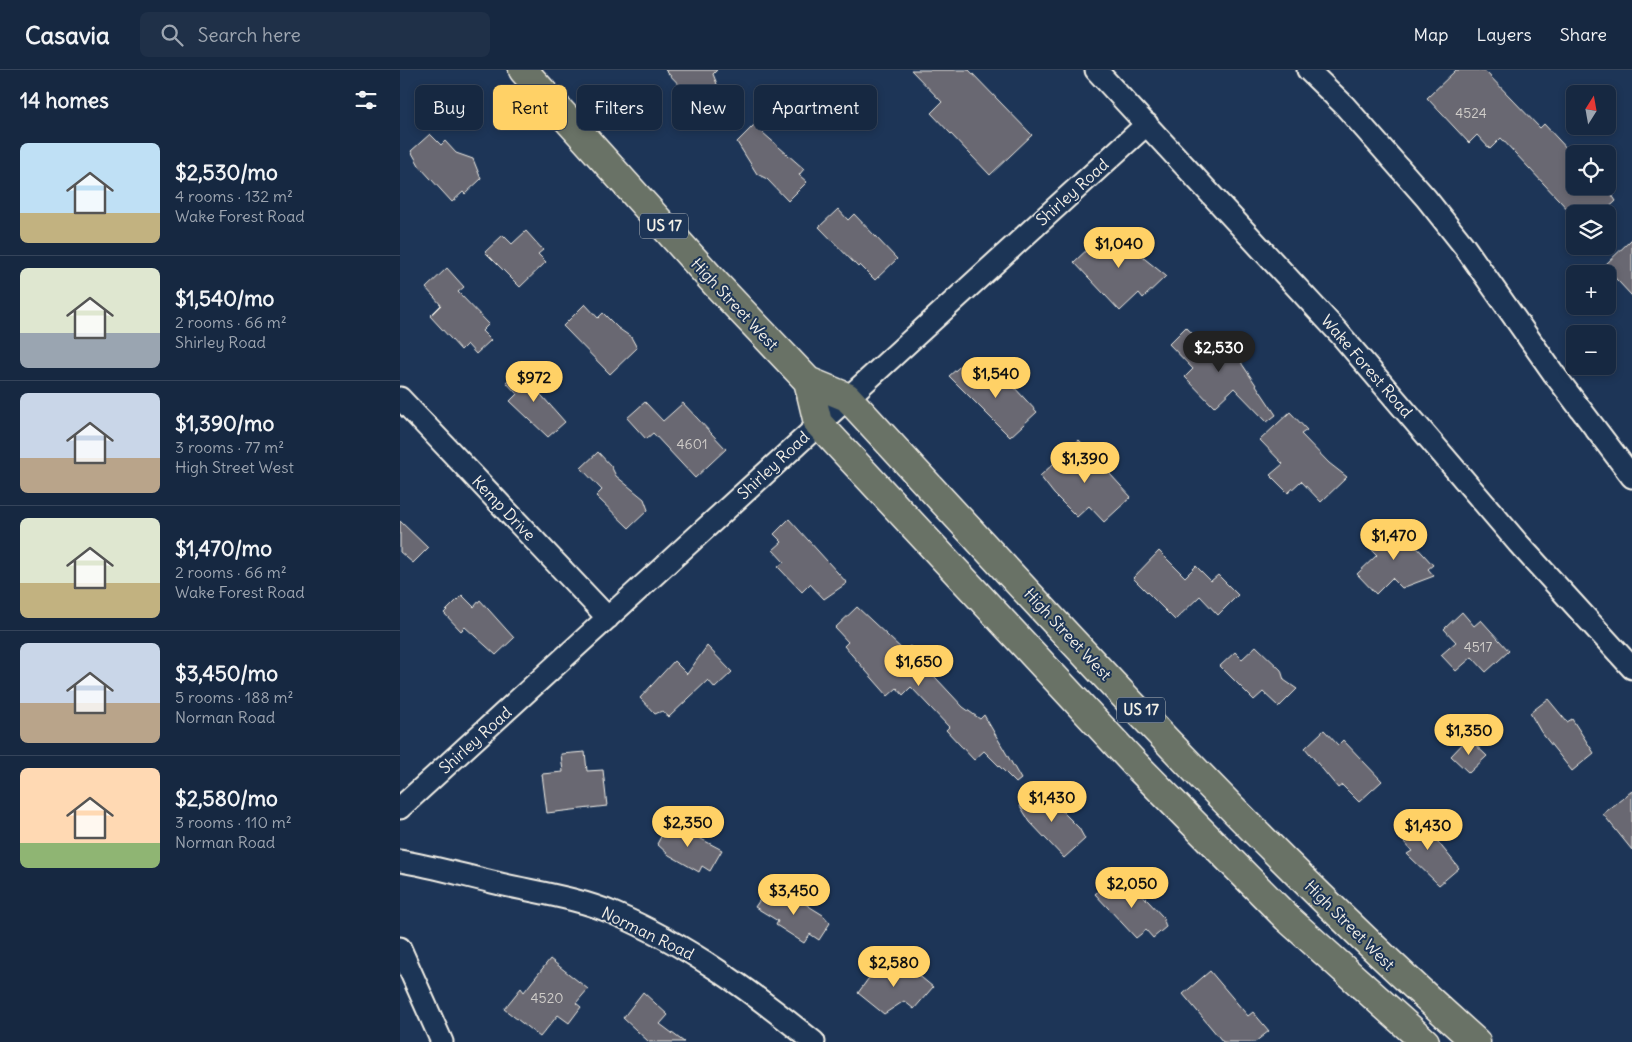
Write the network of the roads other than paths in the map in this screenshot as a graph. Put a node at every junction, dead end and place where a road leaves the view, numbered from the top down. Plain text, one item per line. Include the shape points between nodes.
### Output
1 (523, 70) edge
2 (1096, 70) edge
3 (1308, 70) edge
4 (1147, 124) junction
5 (808, 381) junction
6 (847, 397) junction
7 (400, 398) edge
8 (818, 423) junction
9 (1632, 477) edge
10 (608, 618) junction
11 (1632, 668) edge
12 (400, 808) edge
13 (400, 861) edge
14 (400, 948) edge
15 (442, 1042) edge
16 (814, 1042) edge
17 (1426, 1042) edge
18 (1476, 1042) edge

1 - 5 main road, High Street West / US 17
2 - 4 street, Wake Forest Road
3 - 9 street via 1344,105 1464,246
4 - 6 street, Shirley Road
4 - 11 street, Wake Forest Road via 1339,333 1518,543
5 - 6 main road, High Street West / US 17
5 - 8 main road, High Street West / US 17
6 - 8 street, Shirley Road
6 - 18 main road, High Street West / US 17 via 1263,839 1398,972
7 - 10 street, Kemp Drive
8 - 10 street, Shirley Road
8 - 17 main road, High Street West / US 17 via 1136,765 1287,918
10 - 12 street, Shirley Road
13 - 16 street, Norman Road via 565,897 613,913 713,966
14 - 15 street

